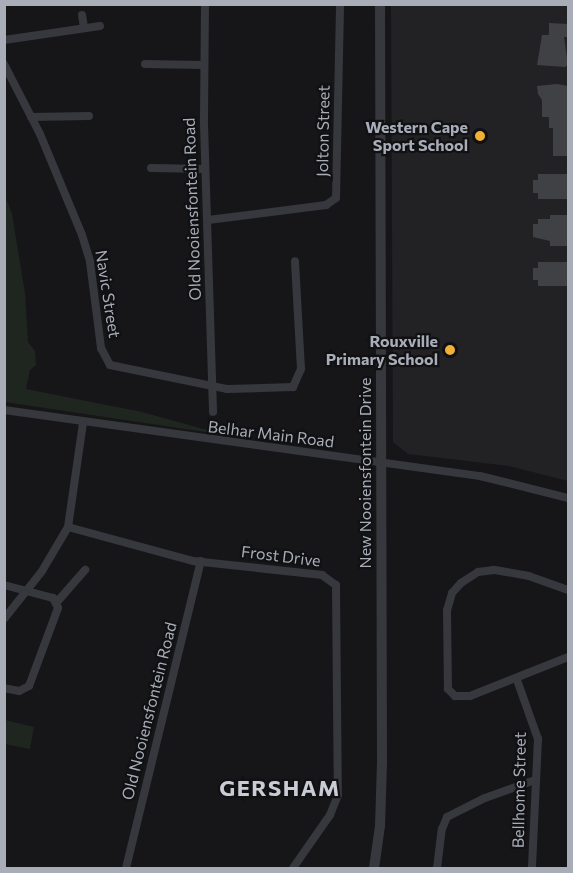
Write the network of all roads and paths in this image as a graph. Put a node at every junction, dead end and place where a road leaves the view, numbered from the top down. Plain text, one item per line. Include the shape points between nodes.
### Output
1 (205, 4) edge
2 (340, 4) edge
3 (380, 4) edge
4 (82, 15) dead end
5 (100, 26) dead end
6 (84, 28) junction
7 (4, 40) edge
8 (4, 64) edge
9 (145, 64) dead end
10 (204, 65) junction
11 (88, 116) dead end
12 (31, 117) junction
13 (151, 168) dead end
14 (205, 169) junction
15 (208, 220) junction
16 (295, 261) dead end
17 (213, 387) junction
18 (4, 410) edge
19 (213, 412) dead end
20 (83, 423) junction
21 (379, 463) junction
22 (568, 498) edge
23 (68, 527) junction
24 (201, 561) junction
25 (85, 570) dead end
26 (4, 585) edge
27 (568, 590) edge
28 (28, 591) junction
29 (57, 602) junction
30 (4, 618) edge
31 (568, 657) edge
32 (518, 680) junction
33 (4, 688) edge
34 (535, 780) junction
35 (126, 868) edge
36 (292, 868) edge
37 (374, 868) edge
38 (437, 868) edge
39 (532, 868) edge

1 - 10 street, Old Nooiensfontein Road
2 - 15 street, Jolton Street via 336,198 326,205
3 - 21 street, New Nooiensfontein Drive
4 - 6 street
5 - 6 street
6 - 7 street
8 - 12 street, Navic Street
9 - 10 street
10 - 14 street, Old Nooiensfontein Road
11 - 12 street
12 - 17 street, Navic Street via 85,242 105,358 118,368
13 - 14 street
14 - 15 street, Old Nooiensfontein Road
15 - 17 street, Old Nooiensfontein Road
16 - 17 street, Navic Street via 300,316 297,384 285,389
17 - 19 street, Old Nooiensfontein Road
18 - 20 street, Belhar Main Road
20 - 21 street, Belhar Main Road
20 - 23 street
21 - 22 street, Belhar Main Road via 512,482
21 - 37 street, New Nooiensfontein Drive via 381,761 380,826
23 - 24 street, Frost Drive
23 - 28 street
24 - 35 street, Old Nooiensfontein Road
24 - 36 street, Frost Drive via 322,575 338,590 338,795 330,815
25 - 29 street
26 - 28 street
27 - 32 street via 530,576 484,570 452,593 446,632 450,693 461,698
28 - 29 street
28 - 30 street
29 - 33 street via 29,686 19,691
31 - 32 street
32 - 34 street, Bellhome Street via 537,732
34 - 38 street via 447,818
34 - 39 street, Bellhome Street

